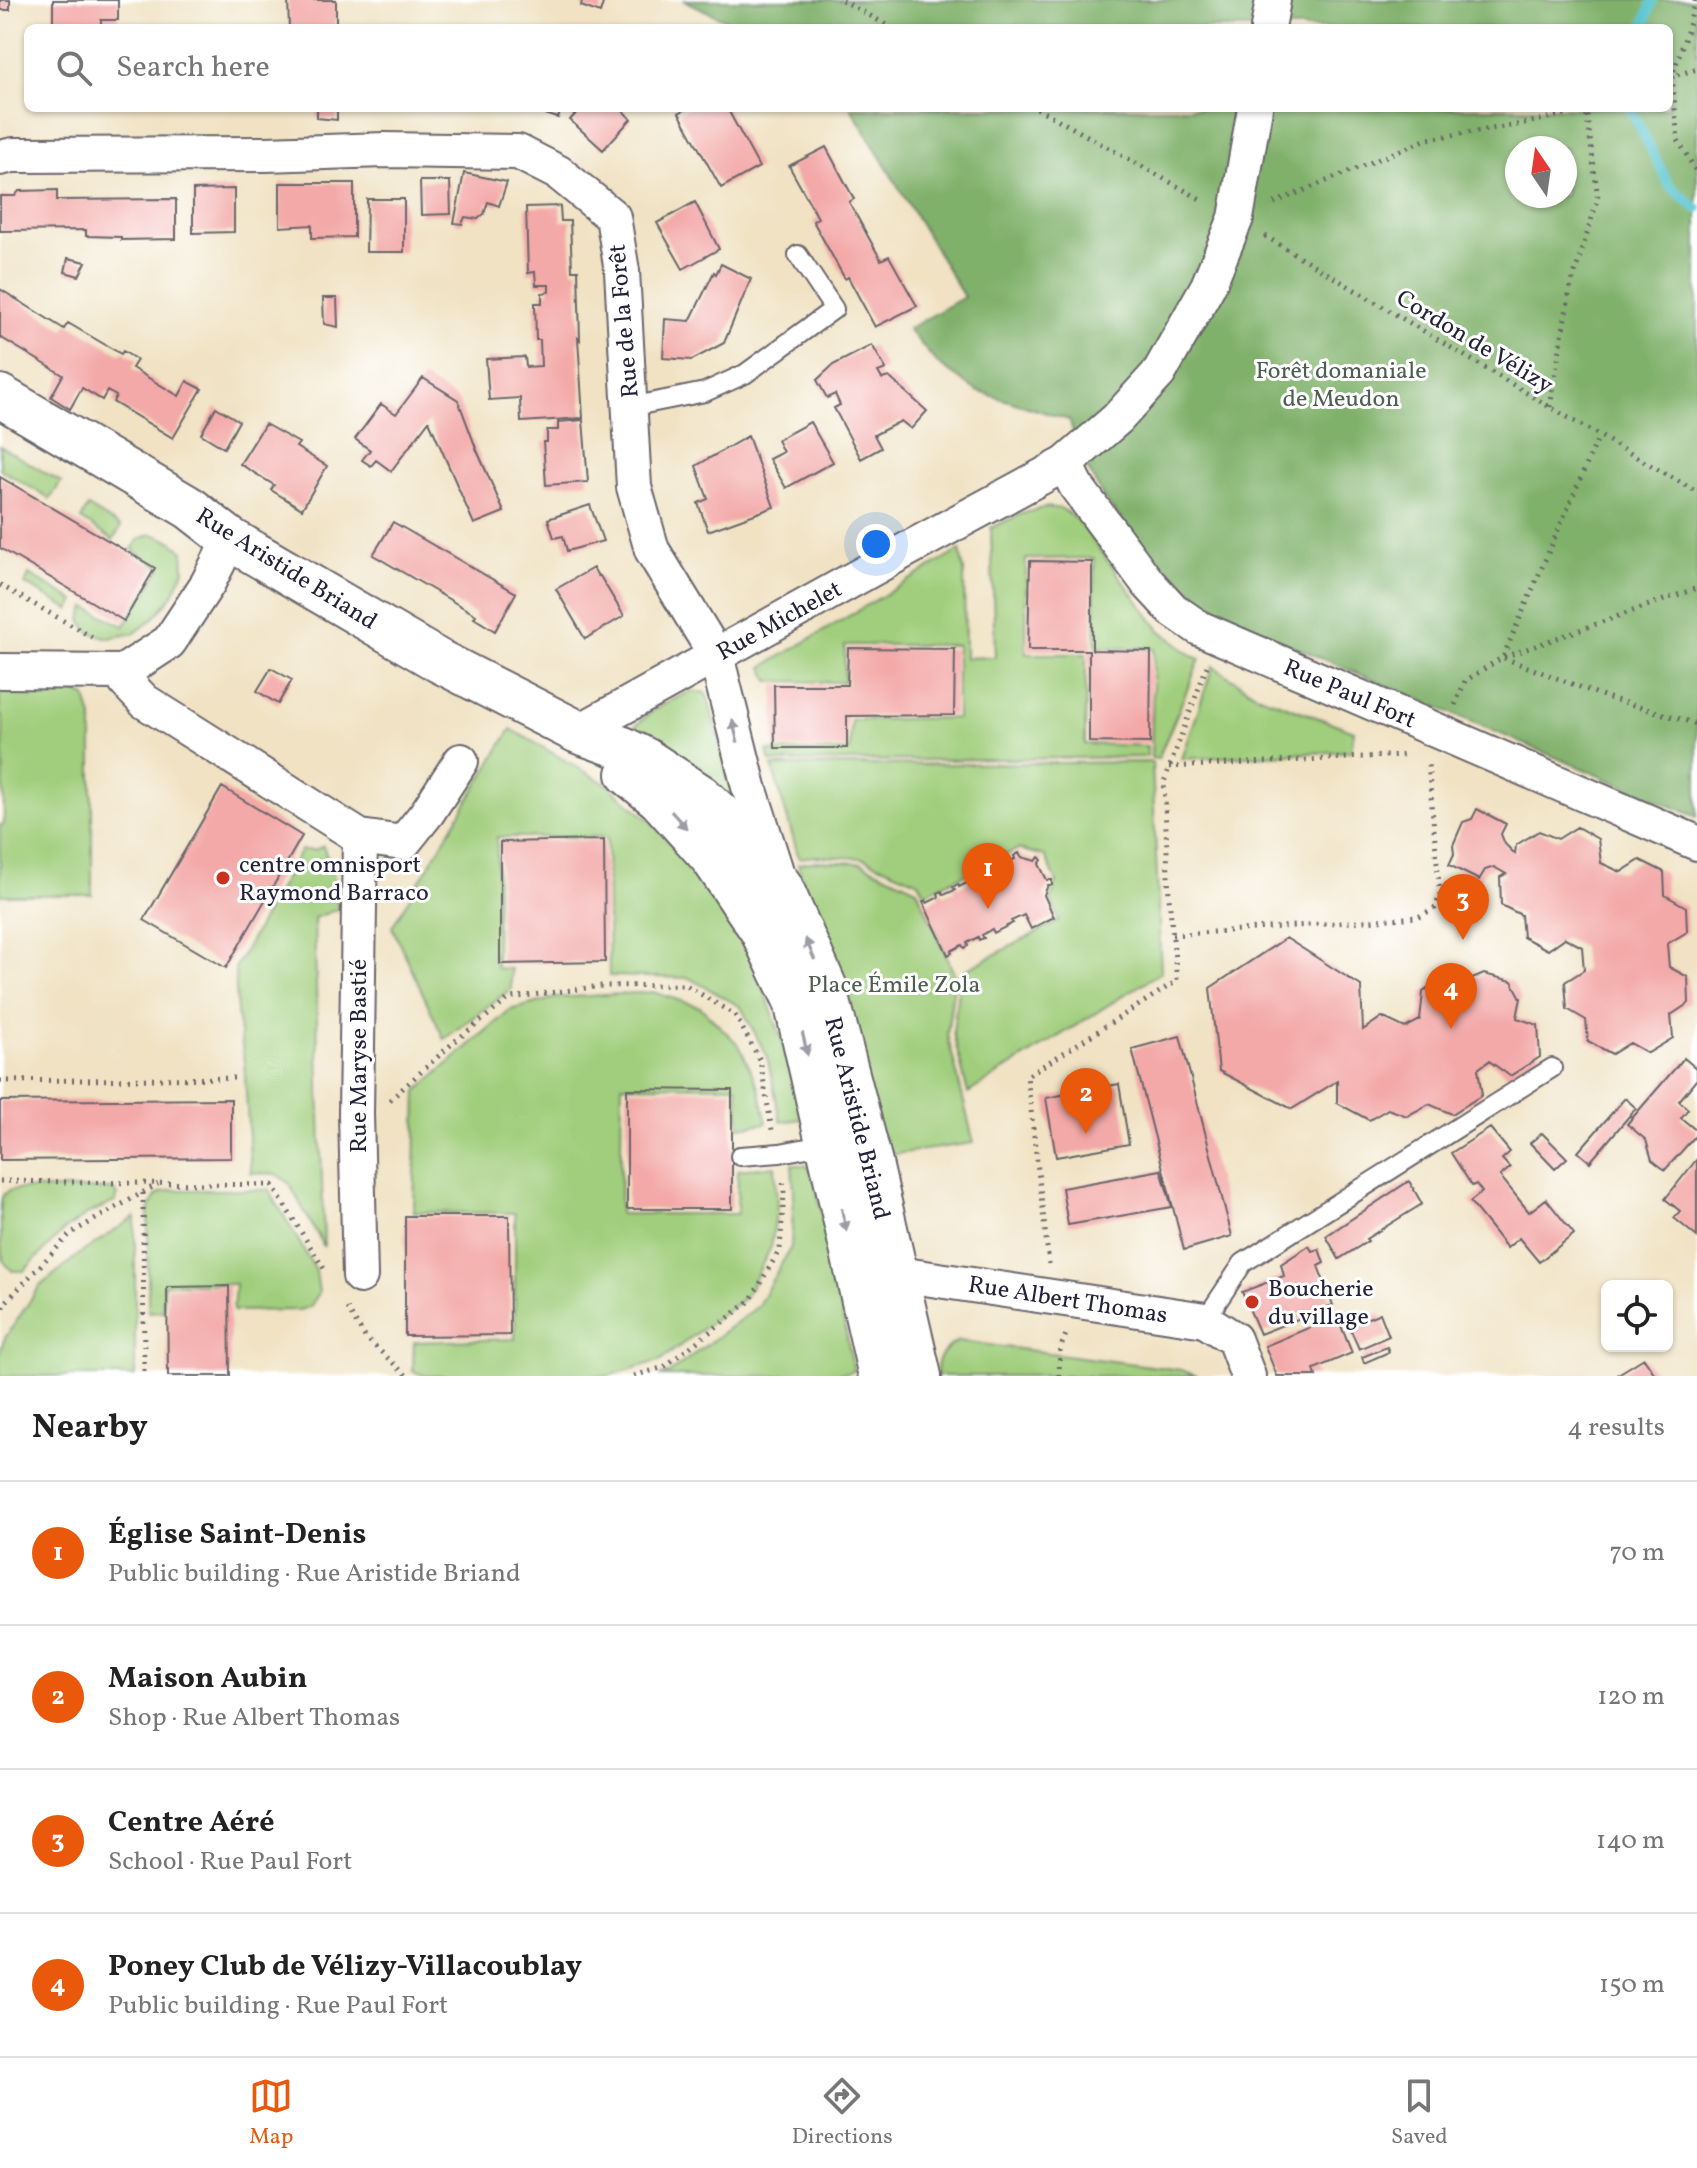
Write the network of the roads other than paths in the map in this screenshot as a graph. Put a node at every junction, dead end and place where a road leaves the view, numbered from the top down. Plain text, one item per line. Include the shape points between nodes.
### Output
1 (1273, 0) edge
2 (1269, 24) edge
3 (1254, 112) edge
4 (0, 158) edge
5 (798, 255) dead end
6 (0, 396) edge
7 (630, 407) junction
8 (1065, 464) junction
9 (230, 539) junction
10 (716, 655) junction
11 (131, 668) junction
12 (0, 671) edge
13 (578, 732) junction
14 (461, 761) dead end
15 (360, 837) junction
16 (1697, 843) edge
17 (781, 886) junction
18 (1552, 1068) dead end
19 (828, 1144) junction
20 (740, 1156) dead end
21 (877, 1278) junction
22 (351, 1288) road end
23 (1205, 1320) junction
24 (880, 1376) edge
25 (920, 1376) edge
26 (1248, 1376) edge

1 - 2 street
3 - 8 street, Rue Michelet via 1236,218 1208,286 1159,373
4 - 7 street, Rue de la Forêt via 518,152 559,173 613,217 622,271
5 - 7 lane via 834,309 745,374 705,392
6 - 9 street, Rue Aristide Briand via 190,508
7 - 10 street, Rue de la Forêt via 634,487 652,550
8 - 10 street, Rue Michelet
8 - 16 street, Rue Paul Fort via 1148,583 1199,628
9 - 11 street via 169,642
9 - 13 street, Rue Aristide Briand via 439,661
10 - 13 street, Rue Michelet
17 -> 10 street, Rue de la Forêt
11 - 12 street
11 - 15 street via 126,682 144,701
13 - 17 street, Rue Aristide Briand via 634,753 701,796 742,835
13 -> 19 street, Rue Aristide Briand via 659,799 712,858 761,930 795,1001
14 - 15 street via 403,843
15 - 22 street, Rue Maryse Bastié
21 -> 17 street, Rue Aristide Briand via 869,1155 825,986
18 - 23 lane via 1243,1263
19 - 20 lane
19 -> 21 street, Rue Aristide Briand
21 - 23 street, Rue Albert Thomas via 973,1276 1063,1299
21 - 24 street, Rue Aristide Briand
21 - 25 street, Rue Aristide Briand
23 - 26 street, Rue Albert Thomas via 1234,1339

